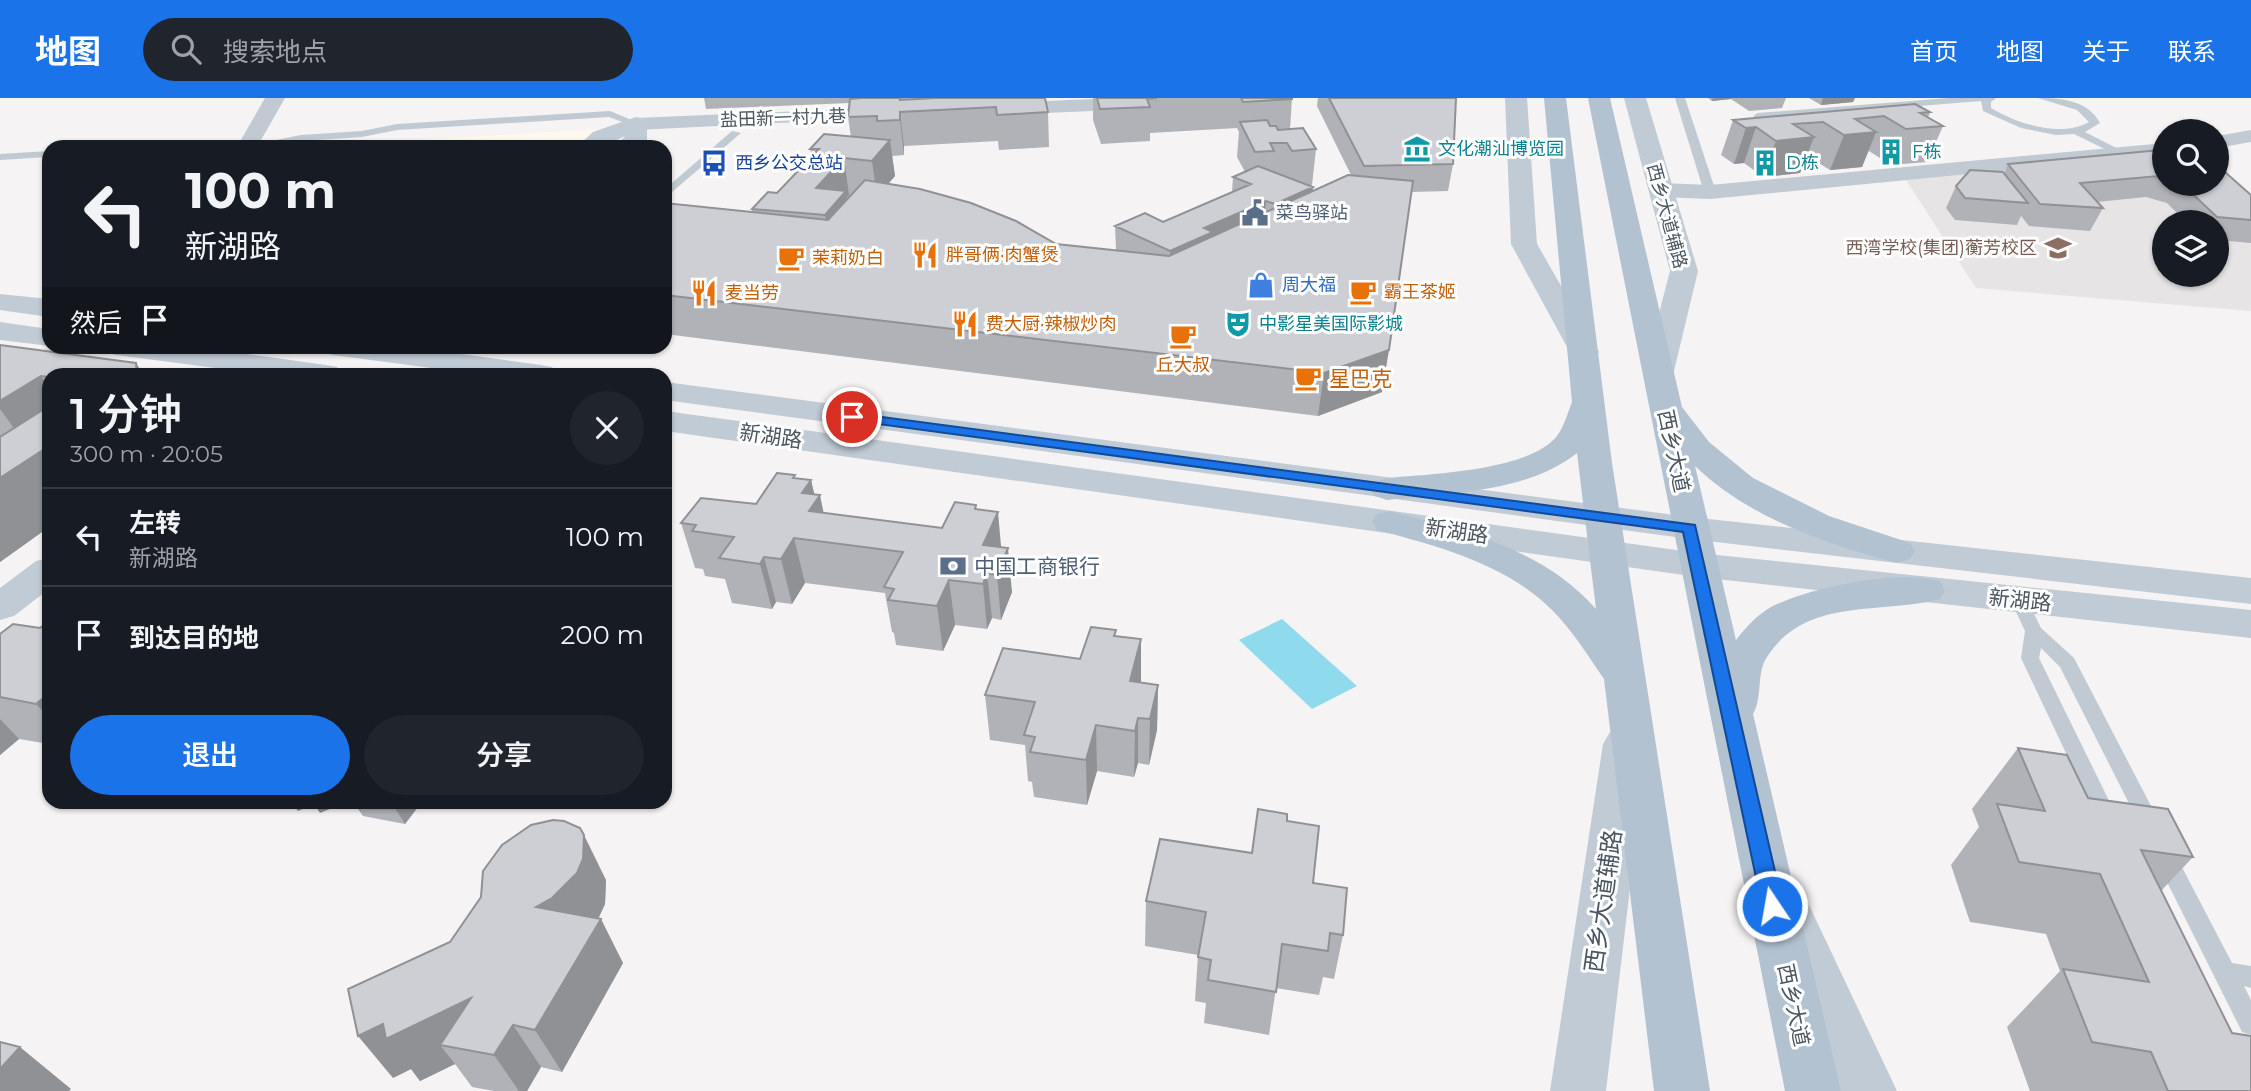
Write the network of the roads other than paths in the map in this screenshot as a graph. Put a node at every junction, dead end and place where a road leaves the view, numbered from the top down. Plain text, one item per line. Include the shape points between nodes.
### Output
1 (275, 98) edge
2 (1516, 98) edge
3 (1555, 98) edge
4 (1599, 98) edge
5 (1635, 98) edge
6 (1680, 98) edge
7 (1989, 98) edge
8 (2043, 98) edge
9 (1157, 103) dead end
10 (651, 107) dead end
11 (977, 110) edge
12 (908, 113) edge
13 (1758, 116) edge
14 (636, 124) junction
15 (2076, 131) junction
16 (736, 133) dead end
17 (2251, 136) edge
18 (251, 140) edge
19 (291, 140) edge
20 (597, 140) edge
21 (636, 140) edge
22 (2229, 140) edge
23 (2152, 150) edge
24 (2121, 153) junction
25 (42, 154) edge
26 (0, 157) edge
27 (672, 189) edge
28 (1661, 190) junction
29 (1710, 192) junction
30 (0, 302) edge
31 (42, 307) edge
32 (0, 331) edge
33 (42, 337) edge
34 (1584, 352) junction
35 (173, 354) edge
36 (416, 354) edge
37 (272, 368) edge
38 (503, 368) edge
39 (1660, 388) junction
40 (672, 392) edge
41 (1589, 400) junction
42 (672, 422) edge
43 (1388, 505) junction
44 (1605, 535) junction
45 (1694, 547) junction
46 (1897, 551) junction
47 (42, 575) edge
48 (1926, 590) junction
49 (2251, 591) edge
50 (0, 607) edge
51 (2026, 615) junction
52 (2251, 624) edge
53 (1627, 694) junction
54 (1732, 721) junction
55 (2119, 844) edge
56 (1761, 853) junction
57 (2225, 972) junction
58 (2251, 977) edge
59 (2251, 1024) edge
60 (1578, 1091) edge
61 (1682, 1091) edge
62 (1813, 1091) edge
63 (1869, 1091) edge

1 - 18 street
2 - 34 main road via 1524,244
3 - 34 main road
4 - 39 main road, 西乡大道
5 - 28 main road, 西乡大道辅路
6 - 29 lane
7 - 13 lane
7 - 15 lane via 1984,106 2004,120 2039,130
8 - 15 lane via 2074,106 2093,118 2095,123 2088,129
9 - 11 street
10 - 14 street
12 - 14 street, 盐田新一村九巷
14 - 19 lane via 610,114 397,127
14 - 20 main road
14 - 21 main road
15 - 24 lane
16 - 27 lane
17 - 22 street
23 - 24 street
24 - 29 street
25 - 26 lane
28 - 29 street
28 - 39 main road, 西乡大道辅路 via 1684,271
30 - 31 main road
32 - 33 main road
34 - 41 main road
35 - 37 main road
36 - 38 main road
39 - 45 main road, 西乡大道
39 - 46 main road via 1695,447 1750,492 1802,518
40 - 43 main road, 新湖路
41 - 43 main road via 1568,444 1537,464
41 - 44 main road
42 - 43 main road, 新湖路
43 - 44 main road, 新湖路
43 - 53 main road via 1442,536 1538,579 1571,606
44 - 45 main road, 新湖路
44 - 53 main road
45 - 46 main road, 新湖路
45 - 48 main road, 新湖路
45 - 54 main road, 西乡大道
46 - 49 main road, 新湖路
47 - 50 main road
48 - 51 main road, 新湖路
48 - 54 main road via 1835,598 1784,617 1747,653
51 - 52 main road, 新湖路
51 - 55 lane via 2030,658
51 - 57 lane via 2067,663
53 - 60 main road, 西乡大道辅路
53 - 61 main road
54 - 56 main road, 西乡大道
56 - 62 main road, 西乡大道
56 - 63 main road
57 - 58 lane
57 - 59 lane

